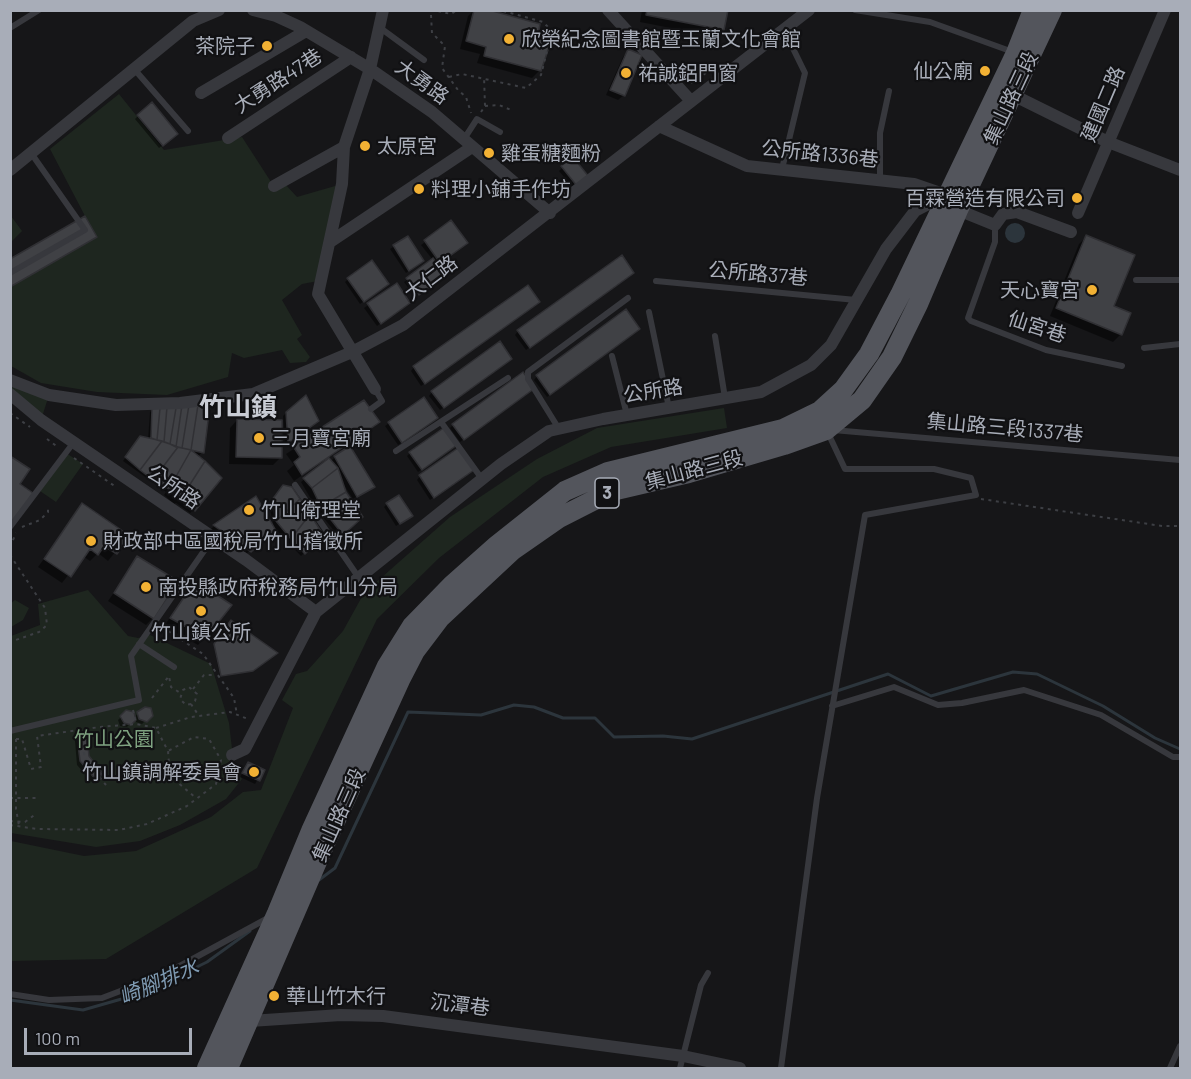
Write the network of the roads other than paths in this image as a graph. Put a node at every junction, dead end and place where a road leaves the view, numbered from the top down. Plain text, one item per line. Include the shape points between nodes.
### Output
1 (39, 10) edge
2 (219, 10) edge
3 (253, 10) edge
4 (383, 10) edge
5 (608, 10) edge
6 (809, 10) edge
7 (855, 10) edge
8 (1033, 10) edge
9 (1052, 10) edge
10 (1165, 10) edge
11 (379, 26) junction
12 (10, 28) edge
13 (784, 30) junction
14 (306, 31) junction
15 (1016, 53) junction
16 (351, 57) junction
17 (424, 60) dead end
18 (370, 69) junction
19 (135, 70) junction
20 (889, 91) dead end
21 (201, 93) dead end
22 (1013, 95) junction
23 (691, 101) junction
24 (659, 126) junction
25 (188, 131) dead end
26 (500, 132) dead end
27 (228, 138) dead end
28 (1108, 142) junction
29 (468, 143) junction
30 (344, 147) junction
31 (31, 153) junction
32 (782, 169) junction
33 (10, 170) edge
34 (1180, 170) edge
35 (880, 180) junction
36 (274, 186) dead end
37 (952, 203) junction
38 (550, 213) junction
39 (1078, 213) dead end
40 (995, 225) junction
41 (1071, 232) dead end
42 (330, 242) junction
43 (10, 273) edge
44 (1136, 280) dead end
45 (1180, 280) edge
46 (656, 281) dead end
47 (627, 298) dead end
48 (857, 300) junction
49 (649, 312) dead end
50 (715, 336) dead end
51 (1180, 344) edge
52 (1144, 348) dead end
53 (352, 352) junction
54 (612, 356) dead end
55 (1122, 366) dead end
56 (508, 378) dead end
57 (10, 380) edge
58 (375, 389) joint
59 (50, 395) junction
60 (12, 399) edge
61 (725, 399) junction
62 (670, 408) junction
63 (370, 409) dead end
64 (627, 415) junction
65 (42, 420) junction
66 (441, 422) junction
67 (560, 429) junction
68 (826, 430) junction
69 (74, 442) junction
70 (396, 452) dead end
71 (1180, 460) edge
72 (482, 479) junction
73 (295, 485) dead end
74 (10, 527) edge
75 (213, 538) junction
76 (359, 578) junction
77 (316, 612) junction
78 (139, 644) junction
79 (174, 667) dead end
80 (833, 703) junction
81 (10, 731) edge
82 (232, 755) dead end
83 (1180, 757) edge
84 (285, 917) junction
85 (708, 973) dead end
86 (10, 994) edge
87 (241, 1018) junction
88 (1180, 1046) edge
89 (681, 1062) edge
90 (207, 1068) edge
91 (228, 1068) edge
92 (740, 1068) edge
93 (781, 1068) edge
94 (1170, 1068) edge

1 - 12 lane
2 - 19 street via 193,21
3 - 14 street, 大勇路
4 - 11 street
5 - 23 street
6 - 13 street, 大仁路
7 - 15 lane via 930,22
8 - 15 main road, 集山路三段 / 3
9 - 22 main road, 集山路三段 / 3
10 - 28 street, 建國二路
11 - 17 lane
11 - 18 street
13 - 23 street, 大仁路
13 - 32 lane via 805,73
14 - 16 street, 大勇路
14 - 21 street
15 - 37 main road, 集山路三段 / 3
16 - 18 street, 大勇路
16 - 27 street, 大勇路47巷
18 - 29 street, 大勇路 via 432,112
18 - 30 street
19 - 25 lane
19 - 31 street
20 - 35 lane via 880,133
22 - 28 street
22 - 37 main road, 集山路三段 / 3
23 - 24 street, 大仁路
24 - 32 street, 公所路1336巷 via 747,166
24 - 38 street, 大仁路
26 - 29 lane via 477,119
28 - 34 street
28 - 39 street, 建國二路
29 - 38 street, 大勇路
29 - 42 street
30 - 36 street
30 - 42 street via 342,184
31 - 33 street
31 - 43 lane via 85,230
32 - 35 street, 公所路1336巷
35 - 37 street, 公所路1336巷 via 914,184
37 - 40 street, 公所路1336巷
37 - 48 street, 公所路 via 915,211 886,249
37 - 68 main road, 集山路三段 / 3 via 892,357 862,400
37 - 84 main road, 集山路三段 / 3 via 869,354 843,390 820,411 783,429 608,472 565,491 488,553 412,626 387,666 310,831
38 - 53 street, 大仁路 via 403,325
40 - 41 street via 1002,214 1017,212
40 - 55 lane, 仙宮巷 via 995,242 968,318 1046,350
42 - 53 street via 318,294
44 - 45 lane
46 - 48 lane, 公所路37巷
47 - 67 lane via 528,372 528,379
48 - 61 street, 公所路 via 831,345 811,365 761,392
49 - 62 lane
50 - 61 lane
51 - 52 lane
53 - 58 street
53 - 59 street, 大仁路 via 254,394 180,403 116,405
54 - 64 lane
56 - 66 lane
57 - 59 street, 大仁路
58 - 63 lane via 382,401
59 - 65 street
60 - 65 street, 公所路
61 - 62 street, 公所路
62 - 64 street, 公所路
64 - 67 street, 公所路
65 - 69 street, 公所路
66 - 70 lane
66 - 72 lane
67 - 72 street, 公所路 via 549,431
68 - 71 lane, 集山路三段1337巷
68 - 80 lane via 845,469 934,469 971,477 976,495 865,515
68 - 84 main road, 集山路三段 / 3 via 784,446 612,491 558,518 513,550 440,618 415,651
69 - 74 lane
69 - 75 street, 公所路
72 - 76 street, 公所路
73 - 76 lane
75 - 77 street, 公所路
75 - 78 lane
76 - 77 street, 公所路
77 - 82 street, 公所路 via 245,749
78 - 79 lane
78 - 81 lane via 132,656 139,700
80 - 83 lane via 894,687 938,705 1024,690 1101,715 1173,757
80 - 93 lane
84 - 86 lane via 165,974 102,998 49,1000
84 - 87 main road, 集山路三段 / 3
85 - 89 lane via 701,985
87 - 89 street, 沉潭巷 via 382,1016
87 - 90 main road, 集山路三段 / 3
87 - 91 main road, 集山路三段 / 3
88 - 94 lane
89 - 92 street, 沉潭巷

